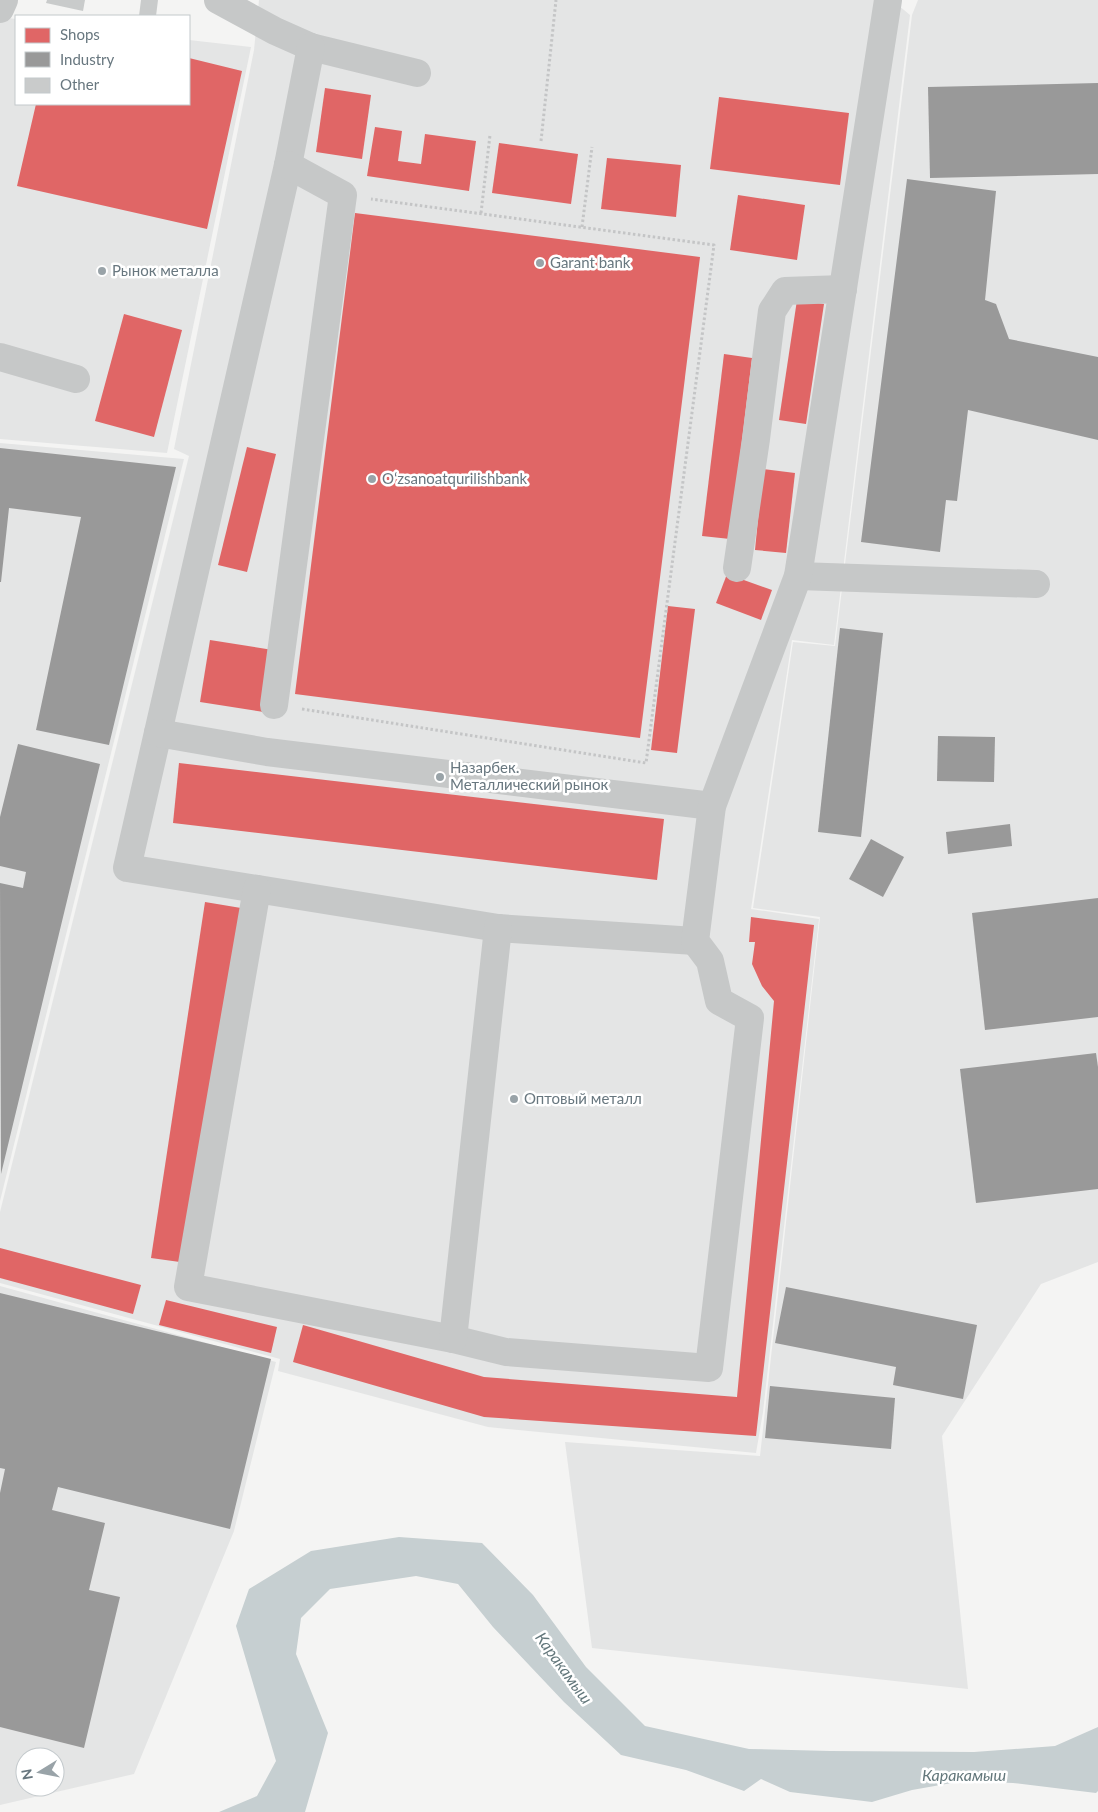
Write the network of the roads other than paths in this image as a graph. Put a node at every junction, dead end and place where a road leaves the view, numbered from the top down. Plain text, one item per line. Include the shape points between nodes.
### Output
1 (4, 0) edge
2 (218, 0) edge
3 (888, 0) edge
4 (0, 8) edge
5 (311, 47) junction
6 (417, 73) dead end
7 (288, 165) junction
8 (842, 289) junction
9 (0, 357) edge
10 (76, 379) dead end
11 (737, 568) dead end
12 (798, 576) junction
13 (1036, 584) dead end
14 (274, 705) road end
15 (158, 733) junction
16 (712, 806) junction
17 (257, 889) junction
18 (498, 928) junction
19 (695, 941) junction
20 (454, 1340) junction

1 - 4 lane
2 - 5 lane
3 - 8 lane
5 - 6 lane
5 - 7 lane
7 - 14 lane via 343,195
7 - 15 lane
8 - 11 lane via 785,291 772,311
8 - 12 lane
9 - 10 lane
12 - 13 lane
12 - 16 lane
15 - 16 lane via 268,752
15 - 17 lane via 127,868
16 - 19 lane
17 - 18 lane
17 - 20 lane via 188,1287
18 - 19 lane
18 - 20 lane
19 - 20 lane via 710,961 719,1001 750,1018 709,1368 506,1352

